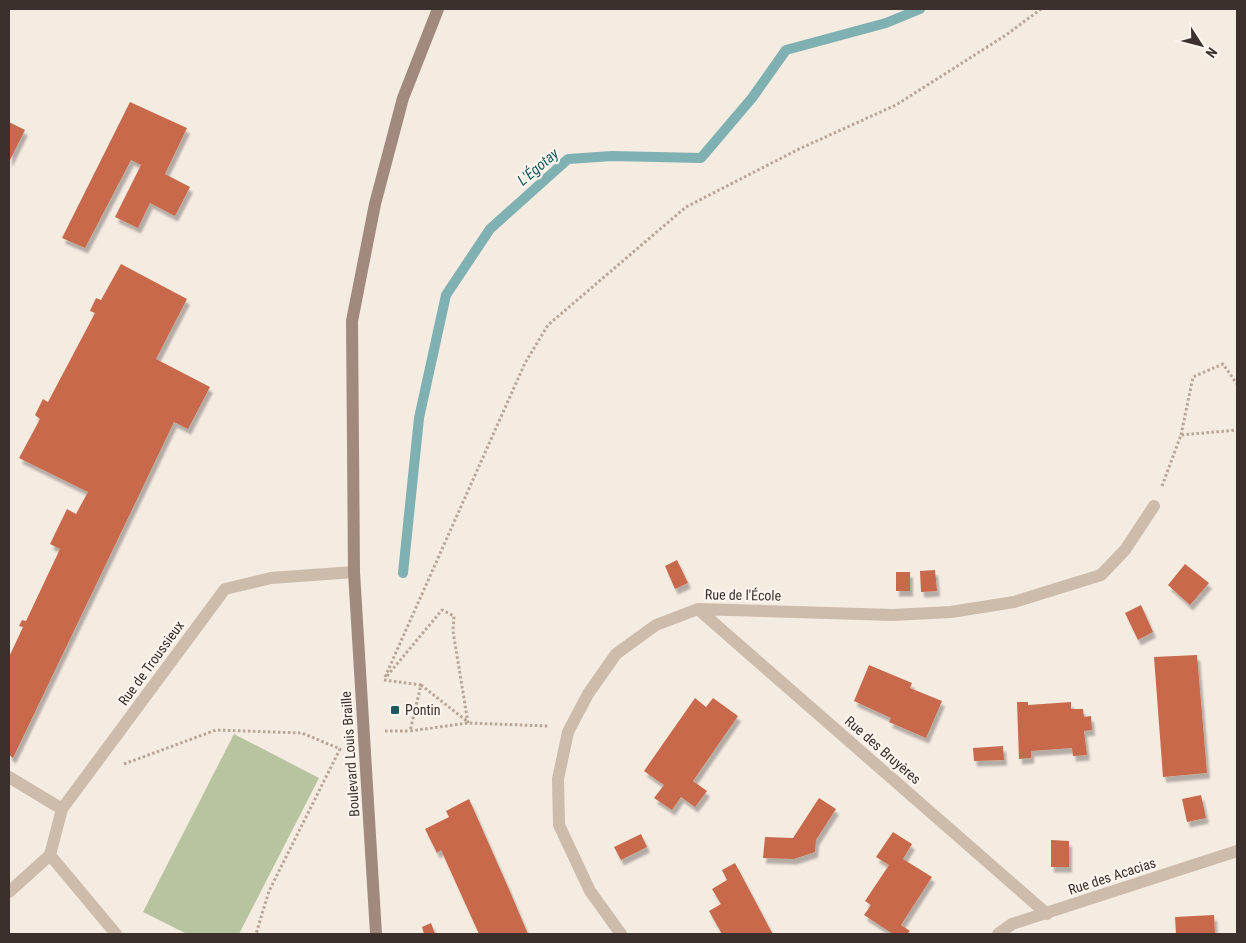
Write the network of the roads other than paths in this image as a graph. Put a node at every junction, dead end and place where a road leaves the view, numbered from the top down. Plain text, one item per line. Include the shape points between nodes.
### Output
1 (438, 9) edge
2 (1154, 506) road end
3 (354, 572) junction
4 (698, 609) junction
5 (9, 777) edge
6 (62, 809) junction
7 (1237, 851) edge
8 (50, 855) junction
9 (9, 892) edge
10 (1047, 914) junction
11 (116, 934) edge
12 (376, 934) edge
13 (621, 934) edge
14 (998, 934) edge

1 - 3 main road, Boulevard Louis Braille via 402,98 375,204 352,320
2 - 4 street, Rue de l'École via 1125,550 1101,575 1014,602 951,612 893,614
3 - 6 street, Rue de Troussieux via 271,578 224,589
3 - 12 main road, Boulevard Louis Braille
4 - 10 street, Rue des Bruyères
4 - 13 street, Rue de l'École via 656,625 616,654 588,694 568,732 558,779 559,825 590,891
5 - 6 street
6 - 8 street
7 - 10 street, Rue des Acacias
8 - 9 street
8 - 11 street
10 - 14 street, Rue des Acacias via 1012,924

